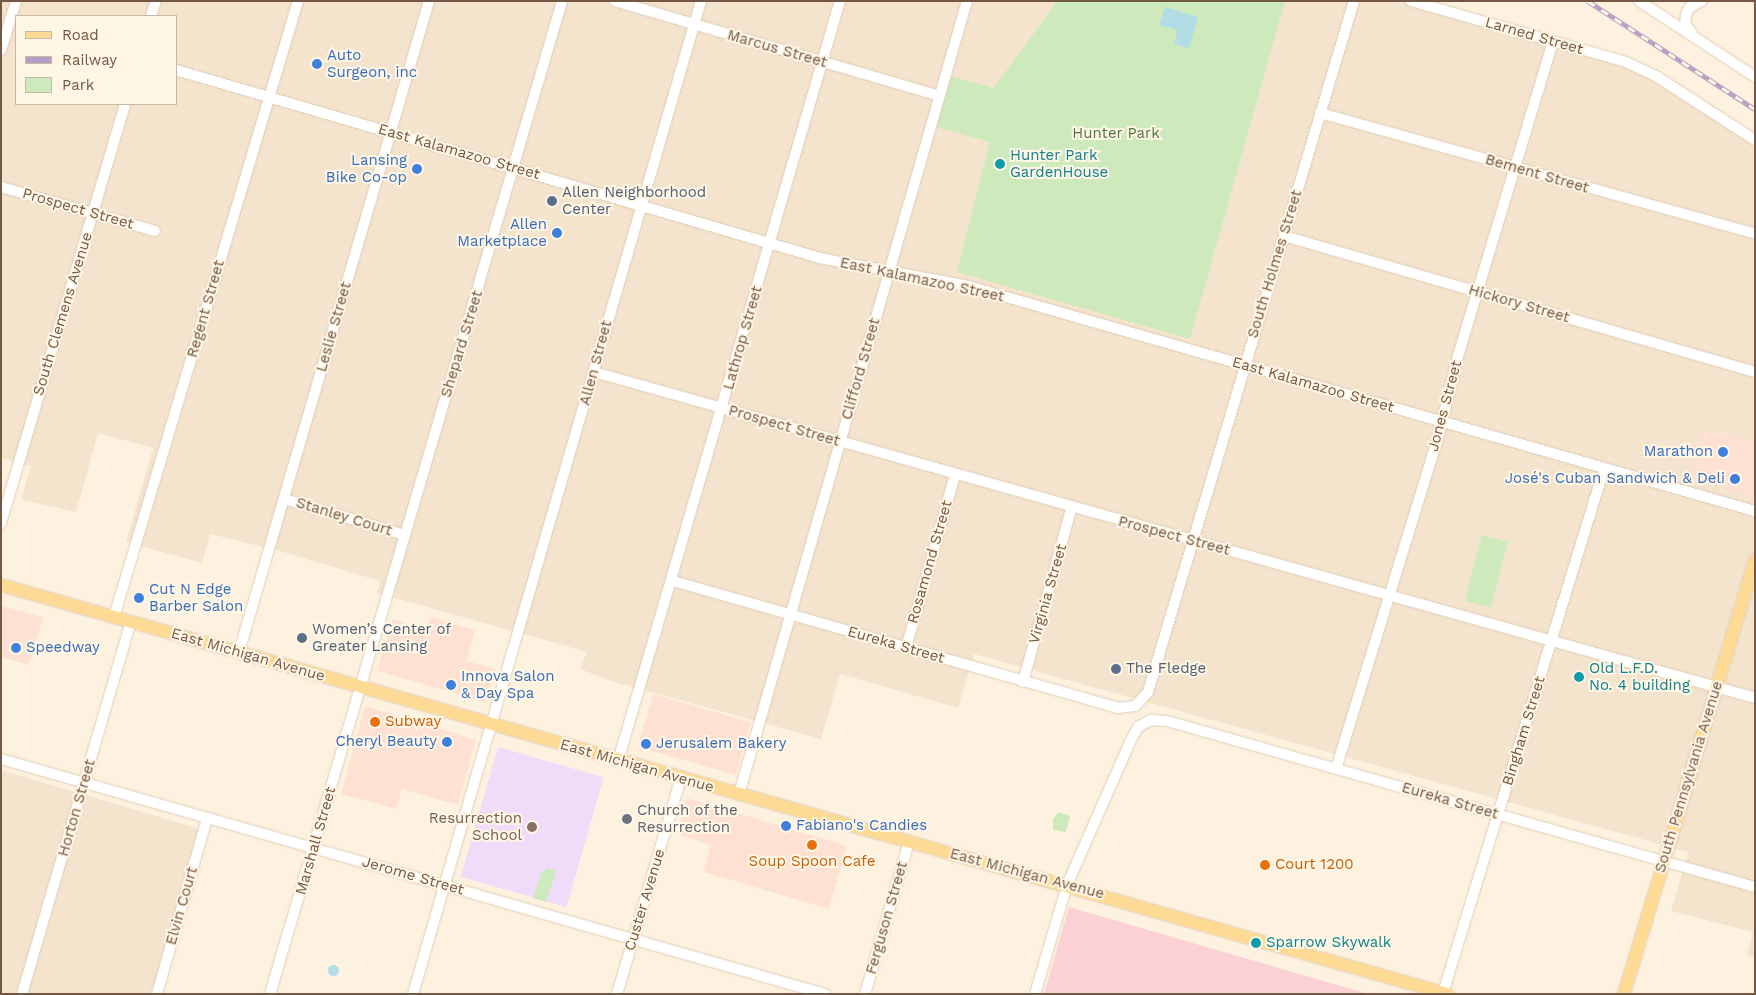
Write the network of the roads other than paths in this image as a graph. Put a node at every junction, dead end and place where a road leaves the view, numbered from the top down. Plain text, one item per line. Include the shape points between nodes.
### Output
1 (16, 1) edge
2 (156, 1) edge
3 (298, 1) edge
4 (429, 1) edge
5 (562, 1) edge
6 (615, 1) edge
7 (701, 1) edge
8 (840, 1) edge
9 (967, 1) edge
10 (1354, 1) edge
11 (1411, 1) edge
12 (1639, 1) edge
13 (1702, 1) edge
14 (151, 15) edge
15 (9, 22) edge
16 (694, 24) junction
17 (1698, 39) junction
18 (1553, 41) junction
19 (1, 50) edge
20 (823, 62) junction
21 (178, 71) edge
22 (1755, 77) edge
23 (269, 96) junction
24 (939, 96) junction
25 (125, 105) edge
26 (1320, 113) junction
27 (391, 132) junction
28 (1755, 140) edge
29 (513, 168) junction
30 (1515, 168) junction
31 (1, 187) edge
32 (640, 206) junction
33 (93, 213) junction
34 (155, 231) dead end
35 (1755, 234) edge
36 (1284, 236) junction
37 (770, 243) junction
38 (889, 273) junction
39 (1478, 292) junction
40 (1244, 366) junction
41 (594, 372) junction
42 (1755, 372) edge
43 (722, 409) junction
44 (1441, 422) junction
45 (840, 442) junction
46 (1604, 469) junction
47 (955, 475) junction
48 (284, 499) junction
49 (1072, 508) junction
50 (1755, 511) edge
51 (1, 523) edge
52 (405, 535) junction
53 (1192, 542) junction
54 (1755, 560) edge
55 (674, 581) junction
56 (1, 585) edge
57 (1390, 596) junction
58 (790, 615) junction
59 (114, 617) junction
60 (131, 622) junction
61 (1552, 641) junction
62 (906, 648) junction
63 (239, 652) junction
64 (1023, 682) junction
65 (361, 687) junction
66 (1716, 688) junction
67 (1755, 698) edge
68 (1118, 708) joint
69 (491, 724) junction
70 (1, 760) edge
71 (618, 761) junction
72 (1336, 769) junction
73 (681, 778) junction
74 (85, 783) junction
75 (739, 794) junction
76 (1498, 815) junction
77 (208, 818) junction
78 (909, 842) junction
79 (313, 848) junction
80 (1664, 862) junction
81 (1067, 885) junction
82 (445, 886) junction
83 (1755, 887) edge
84 (633, 938) junction
85 (1445, 993) edge
86 (22, 994) edge
87 (157, 994) edge
88 (270, 994) edge
89 (412, 994) edge
90 (617, 994) edge
91 (825, 994) edge
92 (865, 994) edge
93 (1035, 994) edge
94 (1624, 994) edge

1 - 15 street
2 - 14 street
3 - 23 street, Regent Street
4 - 27 street, Leslie Street
5 - 29 street, Shepard Street
6 - 16 street, Marcus Street
7 - 16 street, Allen Street
8 - 20 street, Lathrop Street
9 - 24 street, Clifford Street
10 - 26 street, South Holmes Street
11 - 18 street, Larned Street
12 - 17 street
13 - 17 street via 1690,7 1685,17 1687,28
15 - 19 street
16 - 20 street, Marcus Street
16 - 32 street, Allen Street
17 - 22 street
18 - 28 street, Larned Street via 1626,62 1656,76
18 - 30 street, Jones Street
20 - 24 street, Marcus Street
20 - 37 street, Lathrop Street
21 - 23 street, East Kalamazoo Street
23 - 27 street, East Kalamazoo Street
23 - 59 street, Regent Street
24 - 38 street, Clifford Street
25 - 33 street, South Clemens Avenue
26 - 30 street, Bement Street
26 - 36 street, South Holmes Street
27 - 29 street, East Kalamazoo Street
27 - 48 street, Leslie Street
29 - 32 street, East Kalamazoo Street
29 - 52 street, Shepard Street
30 - 35 street, Bement Street
30 - 39 street, Jones Street
31 - 33 street, Prospect Street
32 - 37 street, East Kalamazoo Street
32 - 41 street, Allen Street
33 - 34 street, Prospect Street
33 - 51 street, South Clemens Avenue
36 - 39 street, Hickory Street
36 - 40 street, South Holmes Street
37 - 38 street, East Kalamazoo Street
37 - 43 street, Lathrop Street
38 - 40 street, East Kalamazoo Street via 968,286
38 - 45 street, Clifford Street
39 - 42 street, Hickory Street
39 - 44 street, Jones Street
40 - 44 street, East Kalamazoo Street
40 - 53 street, South Holmes Street
41 - 43 street, Prospect Street
41 - 69 street, Allen Street
43 - 45 street, Prospect Street
43 - 55 street, Lathrop Street
44 - 46 street, East Kalamazoo Street
44 - 57 street, Jones Street
45 - 47 street, Prospect Street
45 - 58 street, Clifford Street
46 - 50 street, East Kalamazoo Street
46 - 61 street, Bingham Street
47 - 49 street, Prospect Street
47 - 62 street, Rosamond Street
48 - 52 street, Stanley Court
48 - 63 street, Leslie Street
49 - 53 street, Prospect Street
49 - 64 street, Virginia Street
52 - 65 street, Shepard Street
53 - 57 street, Prospect Street
53 - 68 street, South Holmes Street via 1148,692 1135,706
54 - 66 main road, South Pennsylvania Avenue
55 - 58 street, Eureka Street
55 - 71 street, Lathrop Street
56 - 59 main road, East Michigan Avenue
57 - 61 street, Prospect Street
57 - 72 street, Jones Street
58 - 62 street, Eureka Street
58 - 75 street, Clifford Street
59 - 60 main road, East Michigan Avenue
60 - 63 main road, East Michigan Avenue
60 - 74 street, Horton Street
61 - 66 street, Prospect Street
61 - 76 street, Bingham Street
62 - 64 street, Eureka Street
63 - 65 main road, East Michigan Avenue
64 - 68 street, Eureka Street
65 - 69 main road, East Michigan Avenue
65 - 79 street, Marshall Street
66 - 67 street, Prospect Street
66 - 80 main road, South Pennsylvania Avenue
69 - 71 main road, East Michigan Avenue
69 - 82 street, Allen Street
70 - 74 street, Jerome Street
71 - 73 main road, East Michigan Avenue
72 - 76 street, Eureka Street
72 - 81 street, Eureka Street via 1167,721 1144,722 1130,742
73 - 75 main road, East Michigan Avenue
73 - 84 street, Custer Avenue
74 - 77 street, Jerome Street
74 - 86 street, Horton Street
75 - 78 main road, East Michigan Avenue
76 - 80 street, Eureka Street
76 - 85 street, Bingham Street
77 - 79 street, Jerome Street
77 - 87 street, Elvin Court
78 - 81 main road, East Michigan Avenue
78 - 92 street, Ferguson Street
79 - 82 street, Jerome Street
79 - 88 street, Marshall Street
80 - 83 street, Eureka Street
80 - 94 main road, South Pennsylvania Avenue
81 - 85 main road, East Michigan Avenue
81 - 93 street
82 - 84 street, Jerome Street
82 - 89 street, Allen Street
84 - 90 street, Custer Avenue
84 - 91 street, Jerome Street

